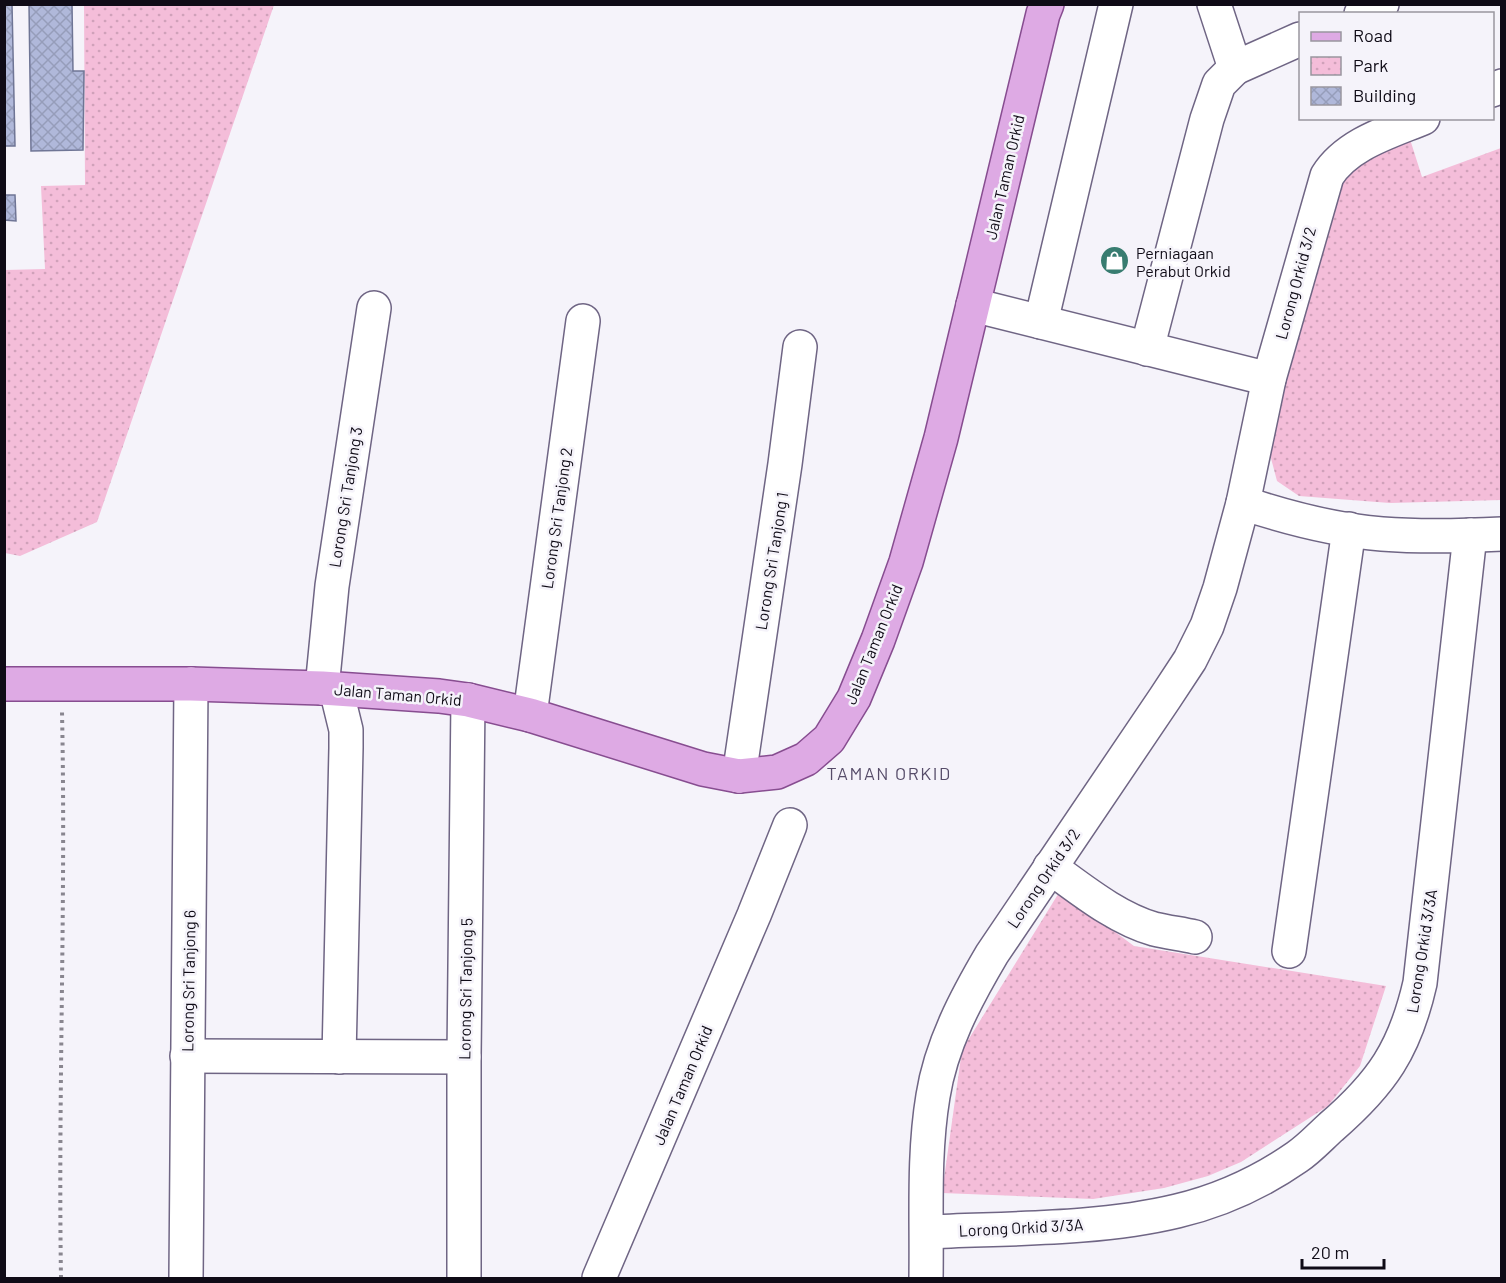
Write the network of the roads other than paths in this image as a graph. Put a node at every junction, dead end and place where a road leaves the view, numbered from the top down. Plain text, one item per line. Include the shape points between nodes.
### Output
1 (1047, 4) edge
2 (1116, 4) edge
3 (1214, 4) edge
4 (1382, 4) edge
5 (1365, 12) edge
6 (1299, 39) edge
7 (1235, 68) junction
8 (1418, 120) edge
9 (973, 305) junction
10 (374, 308) dead end
11 (583, 321) dead end
12 (1041, 322) junction
13 (800, 347) dead end
14 (1147, 348) junction
15 (1269, 379) junction
16 (1243, 503) junction
17 (1349, 529) junction
18 (1486, 535) edge
19 (4, 684) edge
20 (191, 684) junction
21 (329, 688) junction
22 (468, 700) junction
23 (530, 715) junction
24 (739, 776) junction
25 (790, 825) dead end
26 (1050, 867) junction
27 (1195, 937) dead end
28 (1289, 951) dead end
29 (187, 1056) junction
30 (339, 1057) junction
31 (464, 1057) junction
32 (927, 1232) junction
33 (186, 1278) edge
34 (464, 1278) edge
35 (599, 1278) edge
36 (926, 1278) edge

1 - 9 main road, Jalan Taman Orkid
2 - 12 street
3 - 7 street
4 - 5 street
6 - 7 street
7 - 14 street via 1219,84 1207,119
8 - 15 street, Lorong Orkid 3/2 via 1346,154 1327,176
9 - 12 street
9 - 24 main road, Jalan Taman Orkid via 906,562 854,698 829,739 806,759 777,772
10 - 21 street, Lorong Sri Tanjong 3 via 332,586
11 - 23 street, Lorong Sri Tanjong 2
12 - 14 street
13 - 24 street, Lorong Sri Tanjong 1
14 - 15 street
15 - 16 street, Lorong Orkid 3/2
16 - 17 street via 1286,517
16 - 26 street, Lorong Orkid 3/2 via 1220,588 1190,660
17 - 18 street via 1382,534
17 - 28 street
18 - 32 street, Lorong Orkid 3/3A via 1413,1016 1379,1079 1359,1104 1298,1156 1255,1182 1177,1211 1118,1221
19 - 20 main road, Jalan Taman Orkid
20 - 21 main road, Jalan Taman Orkid
20 - 29 street, Lorong Sri Tanjong 6
21 - 22 main road, Jalan Taman Orkid
21 - 30 street, Lorong Sri Tanjong 3 via 345,730 346,748
22 - 23 main road, Jalan Taman Orkid
22 - 31 street, Lorong Sri Tanjong 5
23 - 24 main road, Jalan Taman Orkid via 703,770
25 - 35 street, Jalan Taman Orkid
26 - 27 street via 1122,915 1152,928
26 - 32 street, Lorong Orkid 3/2 via 976,981 949,1039 933,1095 929,1127
29 - 30 street
29 - 33 street, Lorong Sri Tanjong 6
30 - 31 street
31 - 34 street, Lorong Sri Tanjong 5
32 - 36 street, Lorong Orkid 3/2

